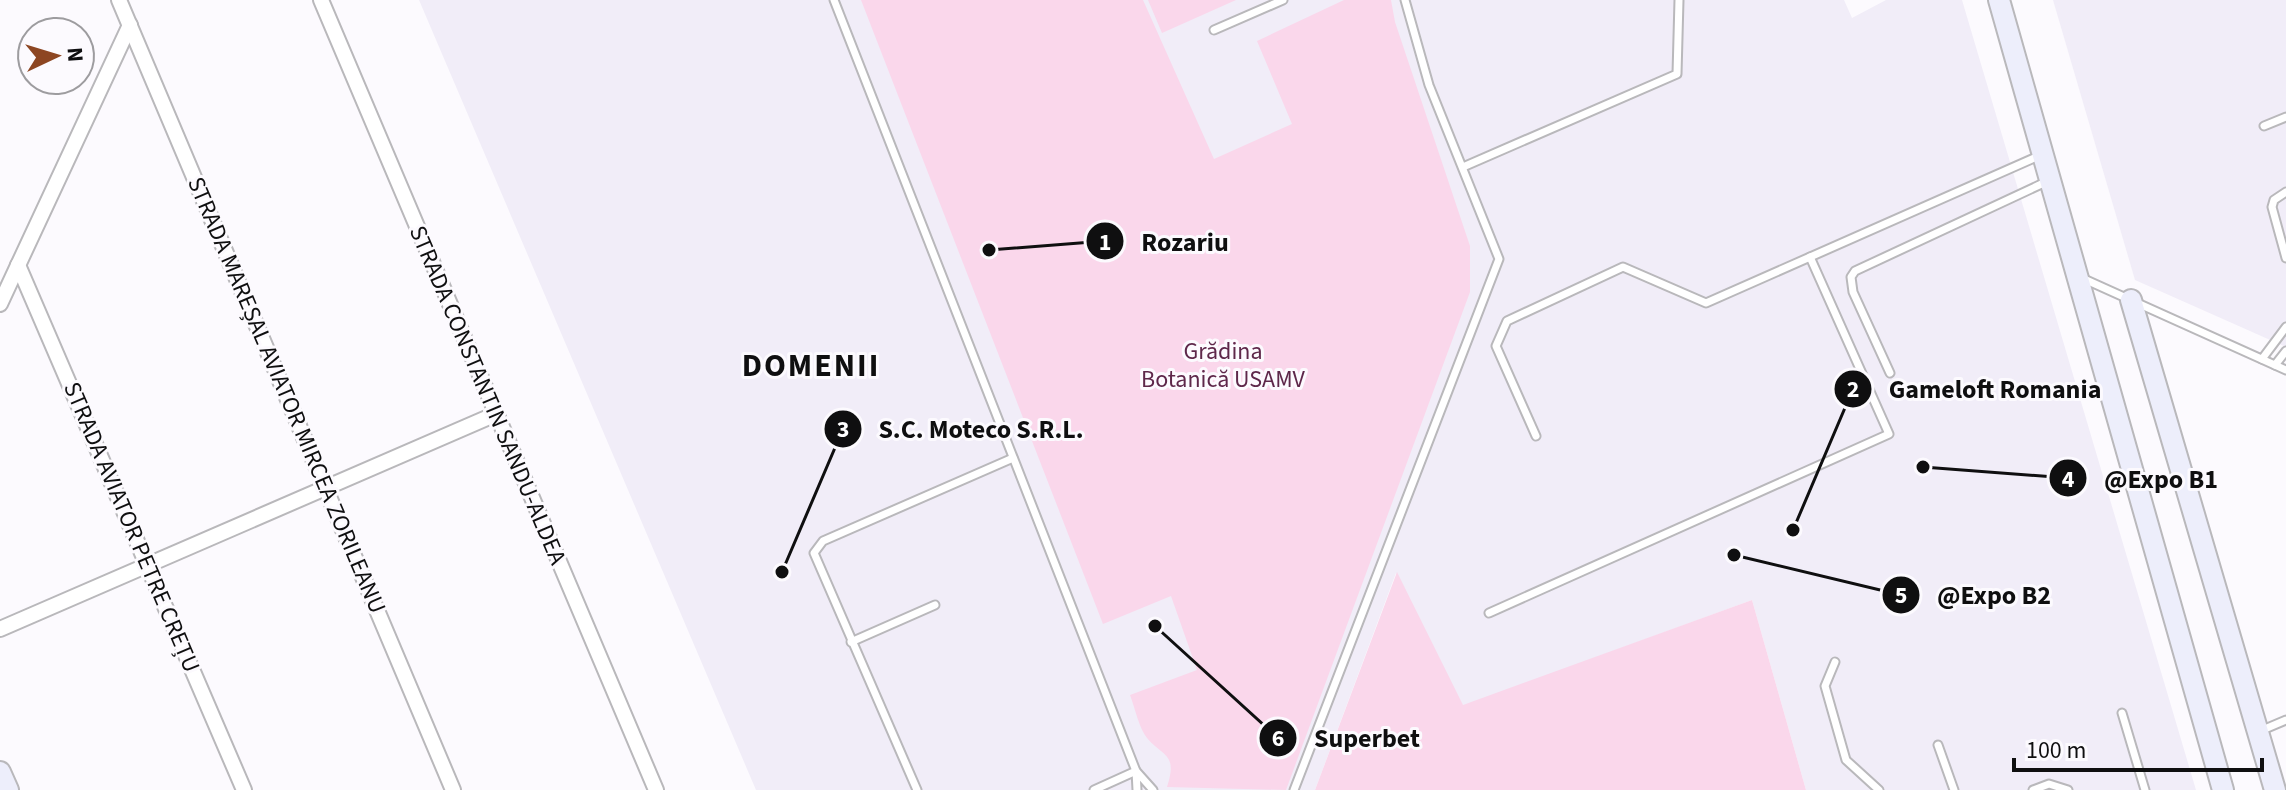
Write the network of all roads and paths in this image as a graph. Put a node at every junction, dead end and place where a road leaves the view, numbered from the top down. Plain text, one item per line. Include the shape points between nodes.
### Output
1 (119, 0) edge
2 (321, 0) edge
3 (834, 0) edge
4 (1283, 0) edge
5 (1405, 0) edge
6 (1679, 0) edge
7 (1999, 0) edge
8 (130, 25) junction
9 (1214, 30) dead end
10 (2286, 117) edge
11 (2264, 126) dead end
12 (2043, 154) junction
13 (1463, 167) junction
14 (2050, 180) junction
15 (2286, 192) edge
16 (1810, 257) junction
17 (2286, 258) edge
18 (18, 265) junction
19 (2078, 276) junction
20 (2131, 300) junction
21 (0, 304) edge
22 (2286, 327) edge
23 (2286, 351) edge
24 (2262, 359) junction
25 (2275, 365) junction
26 (2286, 370) edge
27 (1890, 373) dead end
28 (496, 414) junction
29 (1536, 436) dead end
30 (1013, 458) junction
31 (326, 487) junction
32 (149, 565) junction
33 (935, 605) dead end
34 (1489, 613) dead end
35 (0, 629) edge
36 (851, 642) junction
37 (1835, 662) dead end
38 (2122, 713) dead end
39 (2286, 720) edge
40 (2258, 732) junction
41 (1938, 745) dead end
42 (1136, 771) junction
43 (0, 772) edge
44 (2224, 788) edge
45 (8, 790) edge
46 (244, 790) edge
47 (453, 790) edge
48 (656, 790) edge
49 (917, 790) edge
50 (1094, 790) edge
51 (1137, 790) edge
52 (1153, 790) edge
53 (1294, 790) edge
54 (1879, 790) edge
55 (1954, 790) edge
56 (2033, 790) edge
57 (2068, 790) edge
58 (2145, 790) edge
59 (2275, 790) edge

1 - 8 street, STRADA MAREȘAL AVIATOR MIRCEA ZORILEANU
2 - 28 street, STRADA CONSTANTIN SANDU-ALDEA
3 - 30 lane
4 - 9 lane
5 - 13 lane via 1429,85
6 - 13 lane via 1677,74
7 - 12 street
8 - 18 street
8 - 31 street, STRADA MAREȘAL AVIATOR MIRCEA ZORILEANU
10 - 11 lane
12 - 14 street
12 - 16 lane
13 - 53 lane via 1499,259
14 - 19 street
14 - 27 lane via 1855,271 1853,292
15 - 17 lane via 2272,207
16 - 29 lane via 1706,303 1623,267 1507,321 1496,346
16 - 34 lane via 1889,434
18 - 21 street
18 - 32 street, STRADA AVIATOR PETRE CREȚU
19 - 20 lane
19 - 44 street
20 - 24 lane
20 - 40 street
22 - 24 lane
23 - 25 lane
24 - 25 lane
25 - 26 lane
28 - 31 street
28 - 48 street, STRADA CONSTANTIN SANDU-ALDEA
30 - 36 lane via 817,546 815,559
30 - 42 lane
31 - 32 street
31 - 47 street, STRADA MAREȘAL AVIATOR MIRCEA ZORILEANU
32 - 35 street
32 - 46 street, STRADA AVIATOR PETRE CREȚU
33 - 36 lane
36 - 49 lane
37 - 54 lane via 1825,686 1846,760
38 - 58 lane
39 - 40 lane
40 - 59 street
41 - 55 lane
42 - 50 lane
42 - 51 lane
42 - 52 lane
43 - 45 street
56 - 57 lane via 2049,784

